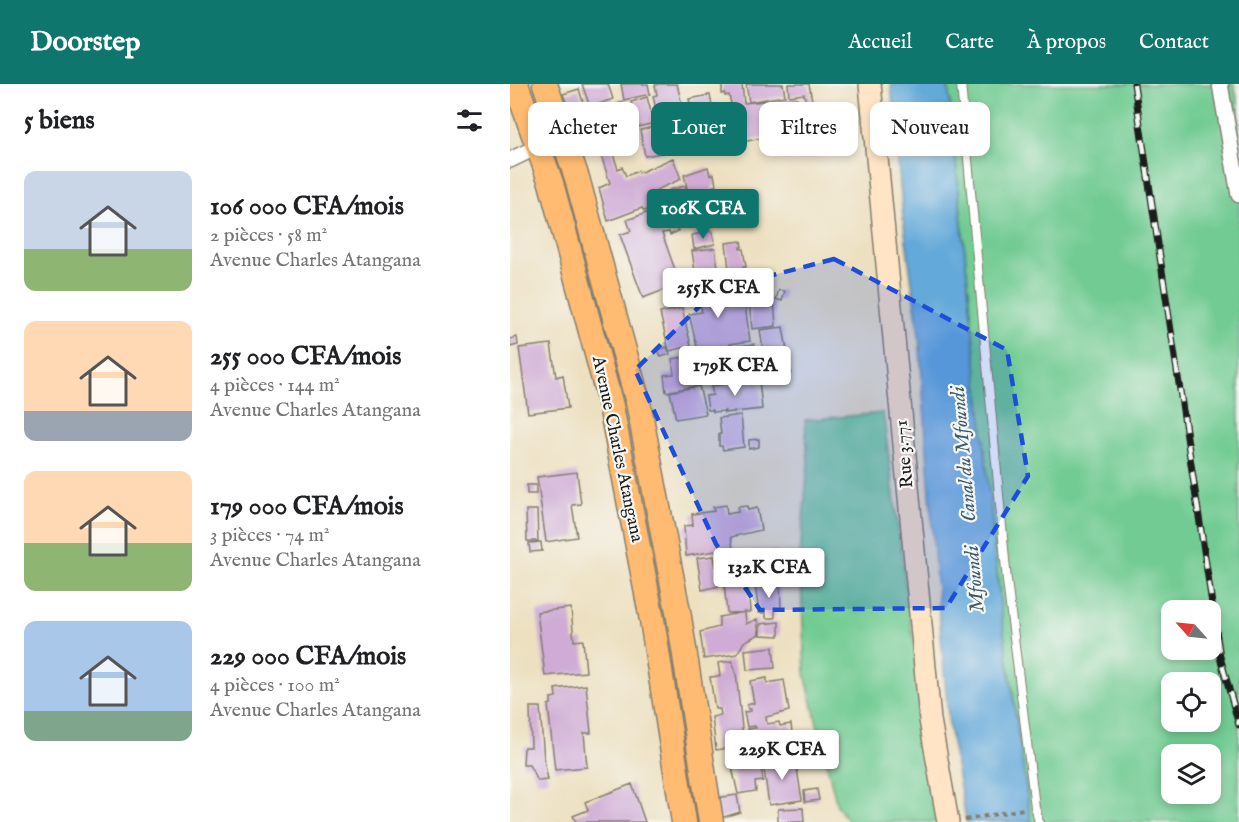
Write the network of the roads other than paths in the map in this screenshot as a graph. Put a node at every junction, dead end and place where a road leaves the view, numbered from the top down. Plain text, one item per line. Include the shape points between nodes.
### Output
1 (516, 84) edge
2 (545, 84) edge
3 (870, 84) edge
4 (961, 84) edge
5 (1220, 84) edge
6 (528, 120) edge
7 (528, 151) edge
8 (540, 156) edge
9 (510, 160) edge
10 (1239, 195) edge
11 (957, 821) edge
12 (684, 822) edge
13 (711, 822) edge
14 (1039, 822) edge

1 - 6 main road, Avenue Charles Atangana
2 - 13 main road, Avenue Charles Atangana via 577,178 638,402 679,617
3 - 11 main road, Rue 3.771 via 930,720
4 - 14 lane via 1007,581
5 - 10 street
7 - 9 street
8 - 12 main road, Avenue Charles Atangana via 611,406 654,631

